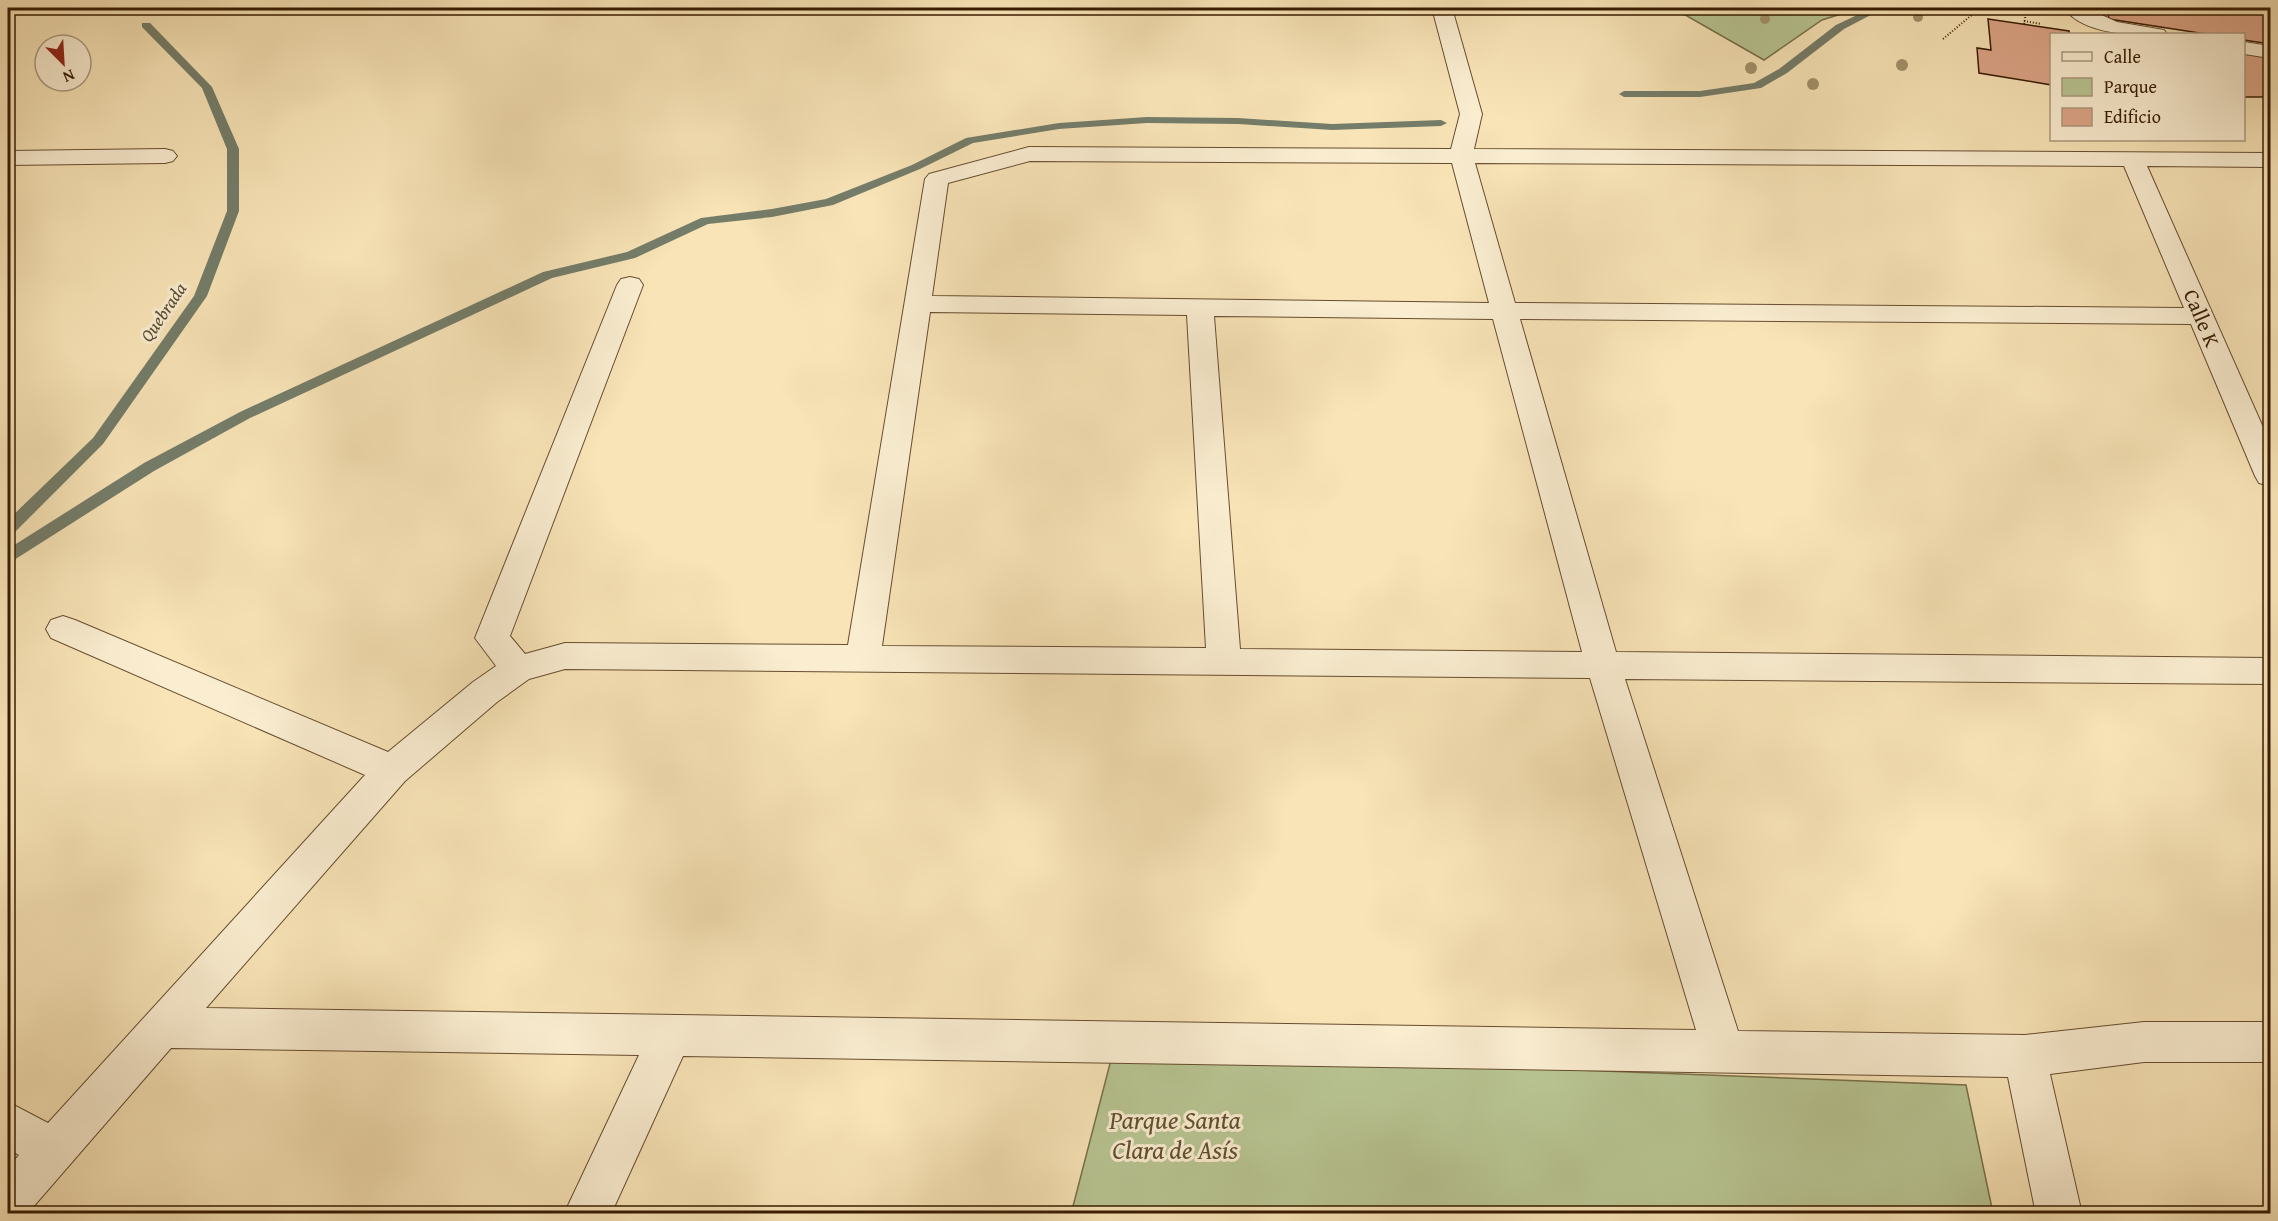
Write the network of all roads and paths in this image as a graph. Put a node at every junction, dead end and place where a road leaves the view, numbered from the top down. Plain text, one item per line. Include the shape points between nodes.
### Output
1 (1442, 8) edge
2 (1980, 8) edge
3 (2027, 8) edge
4 (2074, 8) edge
5 (2024, 24) dead end
6 (2150, 33) edge
7 (1943, 39) dead end
8 (2245, 48) edge
9 (2271, 52) edge
10 (1461, 155) junction
11 (165, 156) dead end
12 (8, 158) edge
13 (2133, 160) junction
14 (2271, 160) edge
15 (630, 285) dead end
16 (918, 304) junction
17 (1200, 307) junction
18 (1506, 312) junction
19 (2201, 316) junction
20 (2271, 476) edge
21 (63, 629) dead end
22 (863, 659) junction
23 (1224, 663) junction
24 (1603, 665) junction
25 (518, 669) junction
26 (2271, 671) edge
27 (392, 770) junction
28 (164, 1028) junction
29 (671, 1035) junction
30 (2271, 1042) edge
31 (1723, 1050) junction
32 (2025, 1056) junction
33 (8, 1124) edge
34 (54, 1151) junction
35 (8, 1201) edge
36 (587, 1214) edge
37 (2059, 1214) edge

1 - 10 street via 1471,114
2 - 7 path
3 - 5 path
4 - 6 lane via 2093,20
8 - 9 lane
10 - 13 street
10 - 16 street via 1029,154 937,179
10 - 18 street
11 - 12 street
13 - 14 street
13 - 19 street, Calle K
15 - 25 street via 492,638
16 - 17 street
16 - 22 street
17 - 18 street
17 - 23 street
18 - 19 street
18 - 24 street
19 - 20 street, Calle K
21 - 27 street
22 - 23 street
22 - 25 street via 565,656
23 - 24 street
24 - 26 street
24 - 31 street
25 - 27 street
27 - 28 street
28 - 29 street
28 - 34 street
29 - 31 street
29 - 36 street
30 - 32 street via 2144,1042
31 - 32 street
32 - 37 street
33 - 34 street
34 - 35 street

